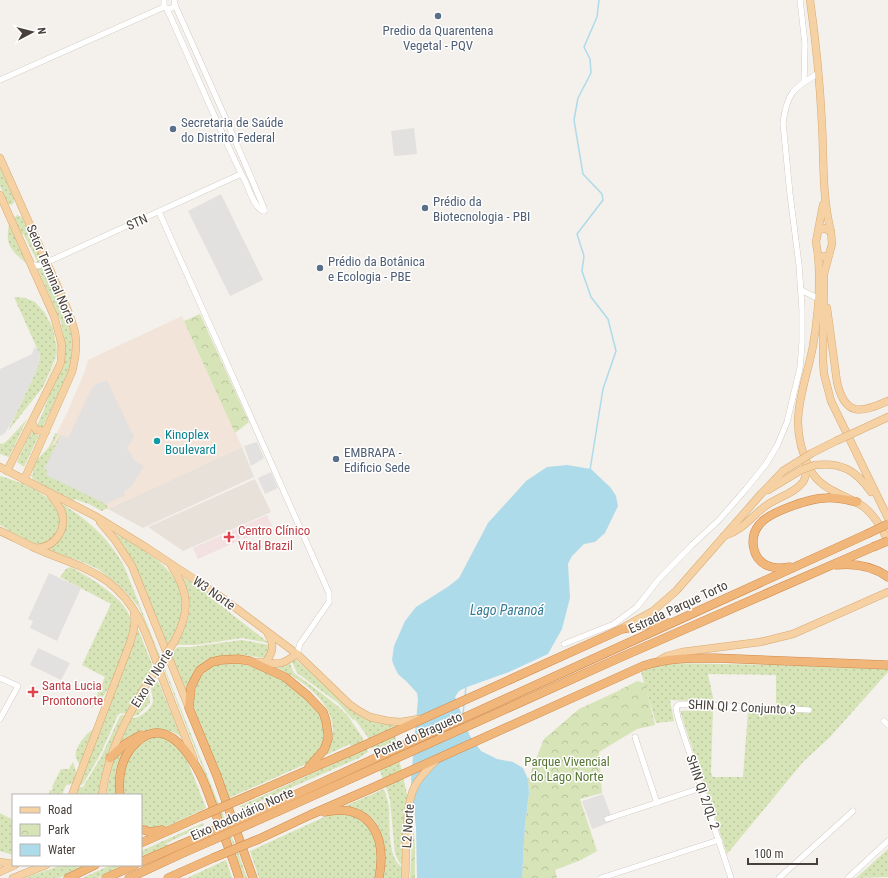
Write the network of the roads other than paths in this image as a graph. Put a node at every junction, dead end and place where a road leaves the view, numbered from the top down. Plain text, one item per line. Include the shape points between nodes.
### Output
1 (800, 0) edge
2 (810, 0) edge
3 (164, 3) edge
4 (174, 3) edge
5 (819, 73) junction
6 (0, 80) edge
7 (804, 81) junction
8 (0, 158) edge
9 (241, 174) junction
10 (0, 195) edge
11 (824, 199) junction
12 (159, 212) junction
13 (818, 231) junction
14 (831, 232) junction
15 (818, 255) junction
16 (830, 255) junction
17 (46, 263) junction
18 (32, 264) junction
19 (801, 290) junction
20 (824, 291) junction
21 (819, 299) junction
22 (888, 401) edge
23 (797, 415) junction
24 (888, 417) edge
25 (787, 422) junction
26 (32, 423) junction
27 (46, 431) junction
28 (803, 460) junction
29 (2, 469) edge
30 (24, 480) junction
31 (49, 493) junction
32 (761, 494) junction
33 (857, 502) junction
34 (887, 516) edge
35 (95, 517) junction
36 (888, 524) edge
37 (0, 531) edge
38 (724, 536) junction
39 (888, 541) edge
40 (33, 548) junction
41 (168, 562) junction
42 (797, 566) junction
43 (829, 566) junction
44 (888, 577) edge
45 (887, 592) edge
46 (134, 609) junction
47 (672, 623) junction
48 (622, 629) junction
49 (266, 631) junction
50 (300, 644) junction
51 (564, 644) dead end
52 (290, 649) junction
53 (297, 654) junction
54 (658, 661) junction
55 (256, 662) junction
56 (265, 663) junction
57 (888, 665) edge
58 (0, 678) edge
59 (676, 707) joint
60 (189, 708) junction
61 (478, 710) joint
62 (809, 710) dead end
63 (0, 719) edge
64 (419, 719) junction
65 (482, 720) joint
66 (153, 733) junction
67 (635, 737) dead end
68 (110, 758) junction
69 (438, 759) junction
70 (361, 763) joint
71 (200, 772) junction
72 (304, 772) junction
73 (364, 773) joint
74 (701, 788) junction
75 (72, 794) edge
76 (102, 794) edge
77 (120, 794) edge
78 (657, 803) junction
79 (278, 807) junction
80 (853, 811) dead end
81 (310, 815) junction
82 (607, 819) dead end
83 (174, 828) junction
84 (142, 830) edge
85 (719, 840) junction
86 (888, 841) edge
87 (142, 843) edge
88 (0, 862) edge
89 (142, 862) edge
90 (12, 864) edge
91 (12, 865) edge
92 (43, 866) edge
93 (93, 866) edge
94 (132, 866) edge
95 (190, 869) junction
96 (0, 872) edge
97 (13, 878) edge
98 (68, 878) edge
99 (106, 878) edge
100 (129, 878) edge
101 (168, 878) edge
102 (182, 878) edge
103 (239, 878) edge
104 (253, 878) edge
105 (379, 878) edge
106 (405, 878) edge
107 (601, 878) edge
108 (732, 878) edge
109 (780, 878) edge
110 (848, 878) edge

1 - 7 street via 805,37
2 - 5 main road
3 - 4 street via 171,9
3 - 6 street
3 - 9 street
4 - 9 street via 264,211 257,206
5 - 7 street
5 - 11 main road
7 - 19 street via 789,95 783,123
8 - 17 main road, Setor Terminal Norte
9 - 12 street, STN
10 - 18 main road, Setor Terminal Norte
11 - 13 main road
11 - 14 main road
12 - 17 street, STN
12 - 50 street via 329,593 329,602
13 - 14 main road via 824,228
13 - 15 main road
14 - 16 main road
15 - 16 main road via 823,258
15 - 21 main road
16 - 20 main road via 824,274
17 - 18 street, STN via 39,266
17 - 27 main road, Setor Terminal Norte via 72,322 77,349 72,372
18 - 26 main road, Setor Terminal Norte via 54,316 62,345 61,362
19 - 21 street
19 - 25 street via 800,368
20 - 22 main road via 836,382 841,396 856,410 870,409
20 - 34 main road via 823,360 827,387 831,401
21 - 23 main road via 813,346
23 - 25 street
23 - 28 main road
24 - 28 main road, bridge via 812,453
25 - 51 street via 766,464 746,489 719,520 658,580 637,607 614,624
26 - 27 main road via 36,430
26 - 29 main road, Setor Terminal Norte
27 - 30 main road, Setor Terminal Norte
28 - 32 main road via 783,471
28 - 33 main road via 824,486
28 - 38 main road via 805,477 800,486 767,505 738,530
29 - 30 main road, W3 Norte
30 - 31 main road, W3 Norte
31 - 35 main road, W3 Norte
31 - 40 main road via 60,509 62,527 58,538 52,543 41,548
32 - 34 main road, bridge via 801,470 815,465 838,466 852,471 865,483
32 - 38 main road
33 - 39 main road via 876,519
33 - 42 highway via 817,498 780,511 759,524 753,544 760,561 778,568
35 - 41 main road, W3 Norte
35 - 60 main road via 115,540 132,566
36 - 42 highway, Estrada Parque Torto, bridge
37 - 40 main road
38 - 48 main road via 666,600 653,611
39 - 43 highway, Estrada Parque Torto, bridge
40 - 46 main road via 78,564 107,581
41 - 49 main road, W3 Norte
41 - 68 main road, Eixo W Norte, bridge via 179,578 185,598 184,621 120,733
42 - 47 highway, Estrada Parque Torto
43 - 44 highway via 867,566
43 - 65 highway, Estrada Parque Torto
45 - 54 main road via 793,634 760,642 682,652
46 - 71 main road via 144,628
46 - 75 main road, Eixo W Norte via 132,637
47 - 48 highway
47 - 61 highway, Estrada Parque Torto
48 - 64 highway
49 - 52 main road, W3 Norte
49 - 56 main road via 273,645
50 - 52 street
50 - 53 street
52 - 53 main road, W3 Norte
53 - 56 main road via 281,664
53 - 64 main road, W3 Norte via 349,704 370,717 402,722
54 - 57 highway via 709,658
54 - 69 highway
55 - 56 main road
55 - 60 highway via 221,660 204,667 196,675 191,687
55 - 72 highway via 301,690 315,702 325,716 328,734 326,744 316,760
58 - 63 street via 18,686
59 - 62 street, SHIN QI 2 Conjunto 3 via 683,704
59 - 74 street, SHIN QI 2/QL 2
60 - 104 highway via 217,776
61 - 70 highway, Ponte do Bragueto
64 - 72 highway
65 - 73 highway, Ponte do Bragueto
66 - 68 highway via 131,740
66 - 71 highway via 174,738
66 - 77 highway via 136,742 124,758 119,778
67 - 78 street
68 - 76 main road, Eixo W Norte
69 - 81 highway
69 - 106 main road, L2 Norte via 423,774 412,793
70 - 79 highway, Eixo Rodoviário Norte
71 - 103 highway
72 - 83 highway, bridge
73 - 79 highway, Eixo Rodoviário Norte
74 - 78 street
74 - 85 street, SHIN QI 2/QL 2
78 - 82 street
79 - 89 highway, Eixo Rodoviário Norte, bridge
79 - 100 highway, Eixo Rodoviário Norte, bridge
80 - 109 street
81 - 95 highway, bridge
81 - 105 highway via 345,810 356,812 368,821 375,829 380,843 382,857
83 - 84 highway via 150,832
83 - 87 highway
85 - 107 street
85 - 108 street, SHIN QI 2/QL 2
86 - 110 street
88 - 90 main road
91 - 96 main road
92 - 97 main road
93 - 98 highway
94 - 99 highway
95 - 101 highway
95 - 102 highway

